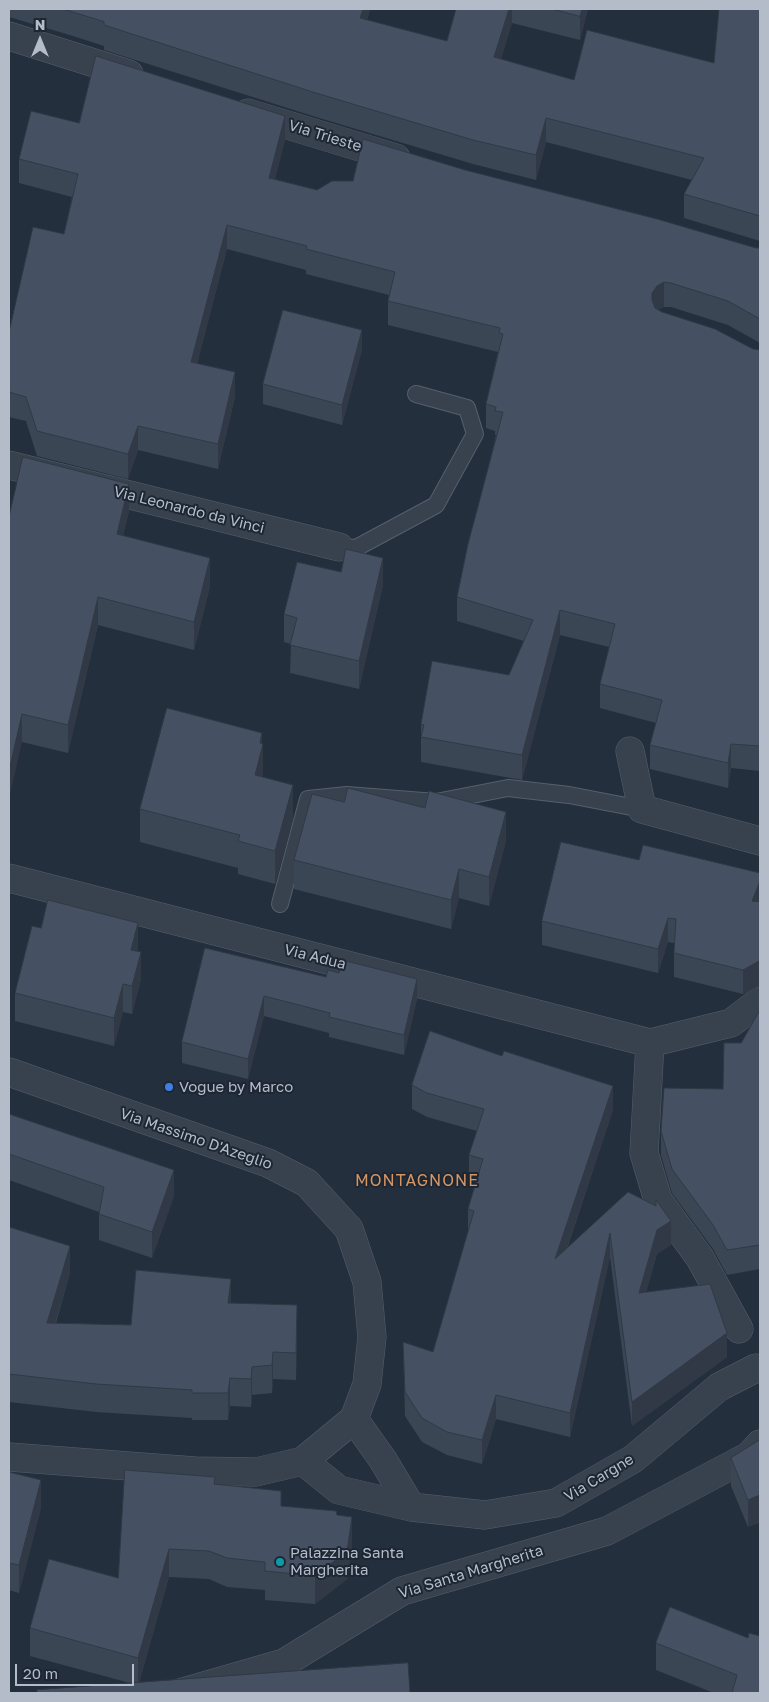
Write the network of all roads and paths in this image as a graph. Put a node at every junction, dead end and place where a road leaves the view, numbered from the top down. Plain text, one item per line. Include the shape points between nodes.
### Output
1 (9, 36) edge
2 (149, 80) edge
3 (221, 104) edge
4 (422, 166) edge
5 (416, 394) dead end
6 (9, 465) edge
7 (340, 547) joint
8 (630, 751) dead end
9 (642, 809) junction
10 (760, 841) edge
11 (9, 878) edge
12 (280, 904) dead end
13 (760, 1001) edge
14 (650, 1043) junction
15 (9, 1072) edge
16 (739, 1330) dead end
17 (760, 1369) edge
18 (354, 1419) junction
19 (760, 1444) edge
20 (9, 1456) edge
21 (303, 1461) junction
22 (411, 1507) junction
23 (180, 1693) edge

1 - 2 street
3 - 4 street, Via Trieste
5 - 7 lane via 468,408 475,434 436,505 356,548
6 - 7 street, Via Leonardo da Vinci
8 - 9 street
9 - 10 street
9 - 12 lane via 569,795 508,788 436,802 347,795 308,799
11 - 14 street, Via Adua
13 - 14 street via 732,1023
14 - 16 street via 644,1154 658,1200 700,1258
15 - 18 street, Via Massimo D'Azeglio via 268,1163 307,1183 349,1229 367,1282 372,1337 367,1384
17 - 22 street, Via Cargne via 718,1387 633,1459 556,1504 485,1515
18 - 21 street
18 - 22 street
19 - 23 street, Via Santa Margherita via 749,1456 607,1531 402,1591 284,1663
20 - 21 street via 195,1471 256,1472
21 - 22 street, Via Cargne via 340,1490

